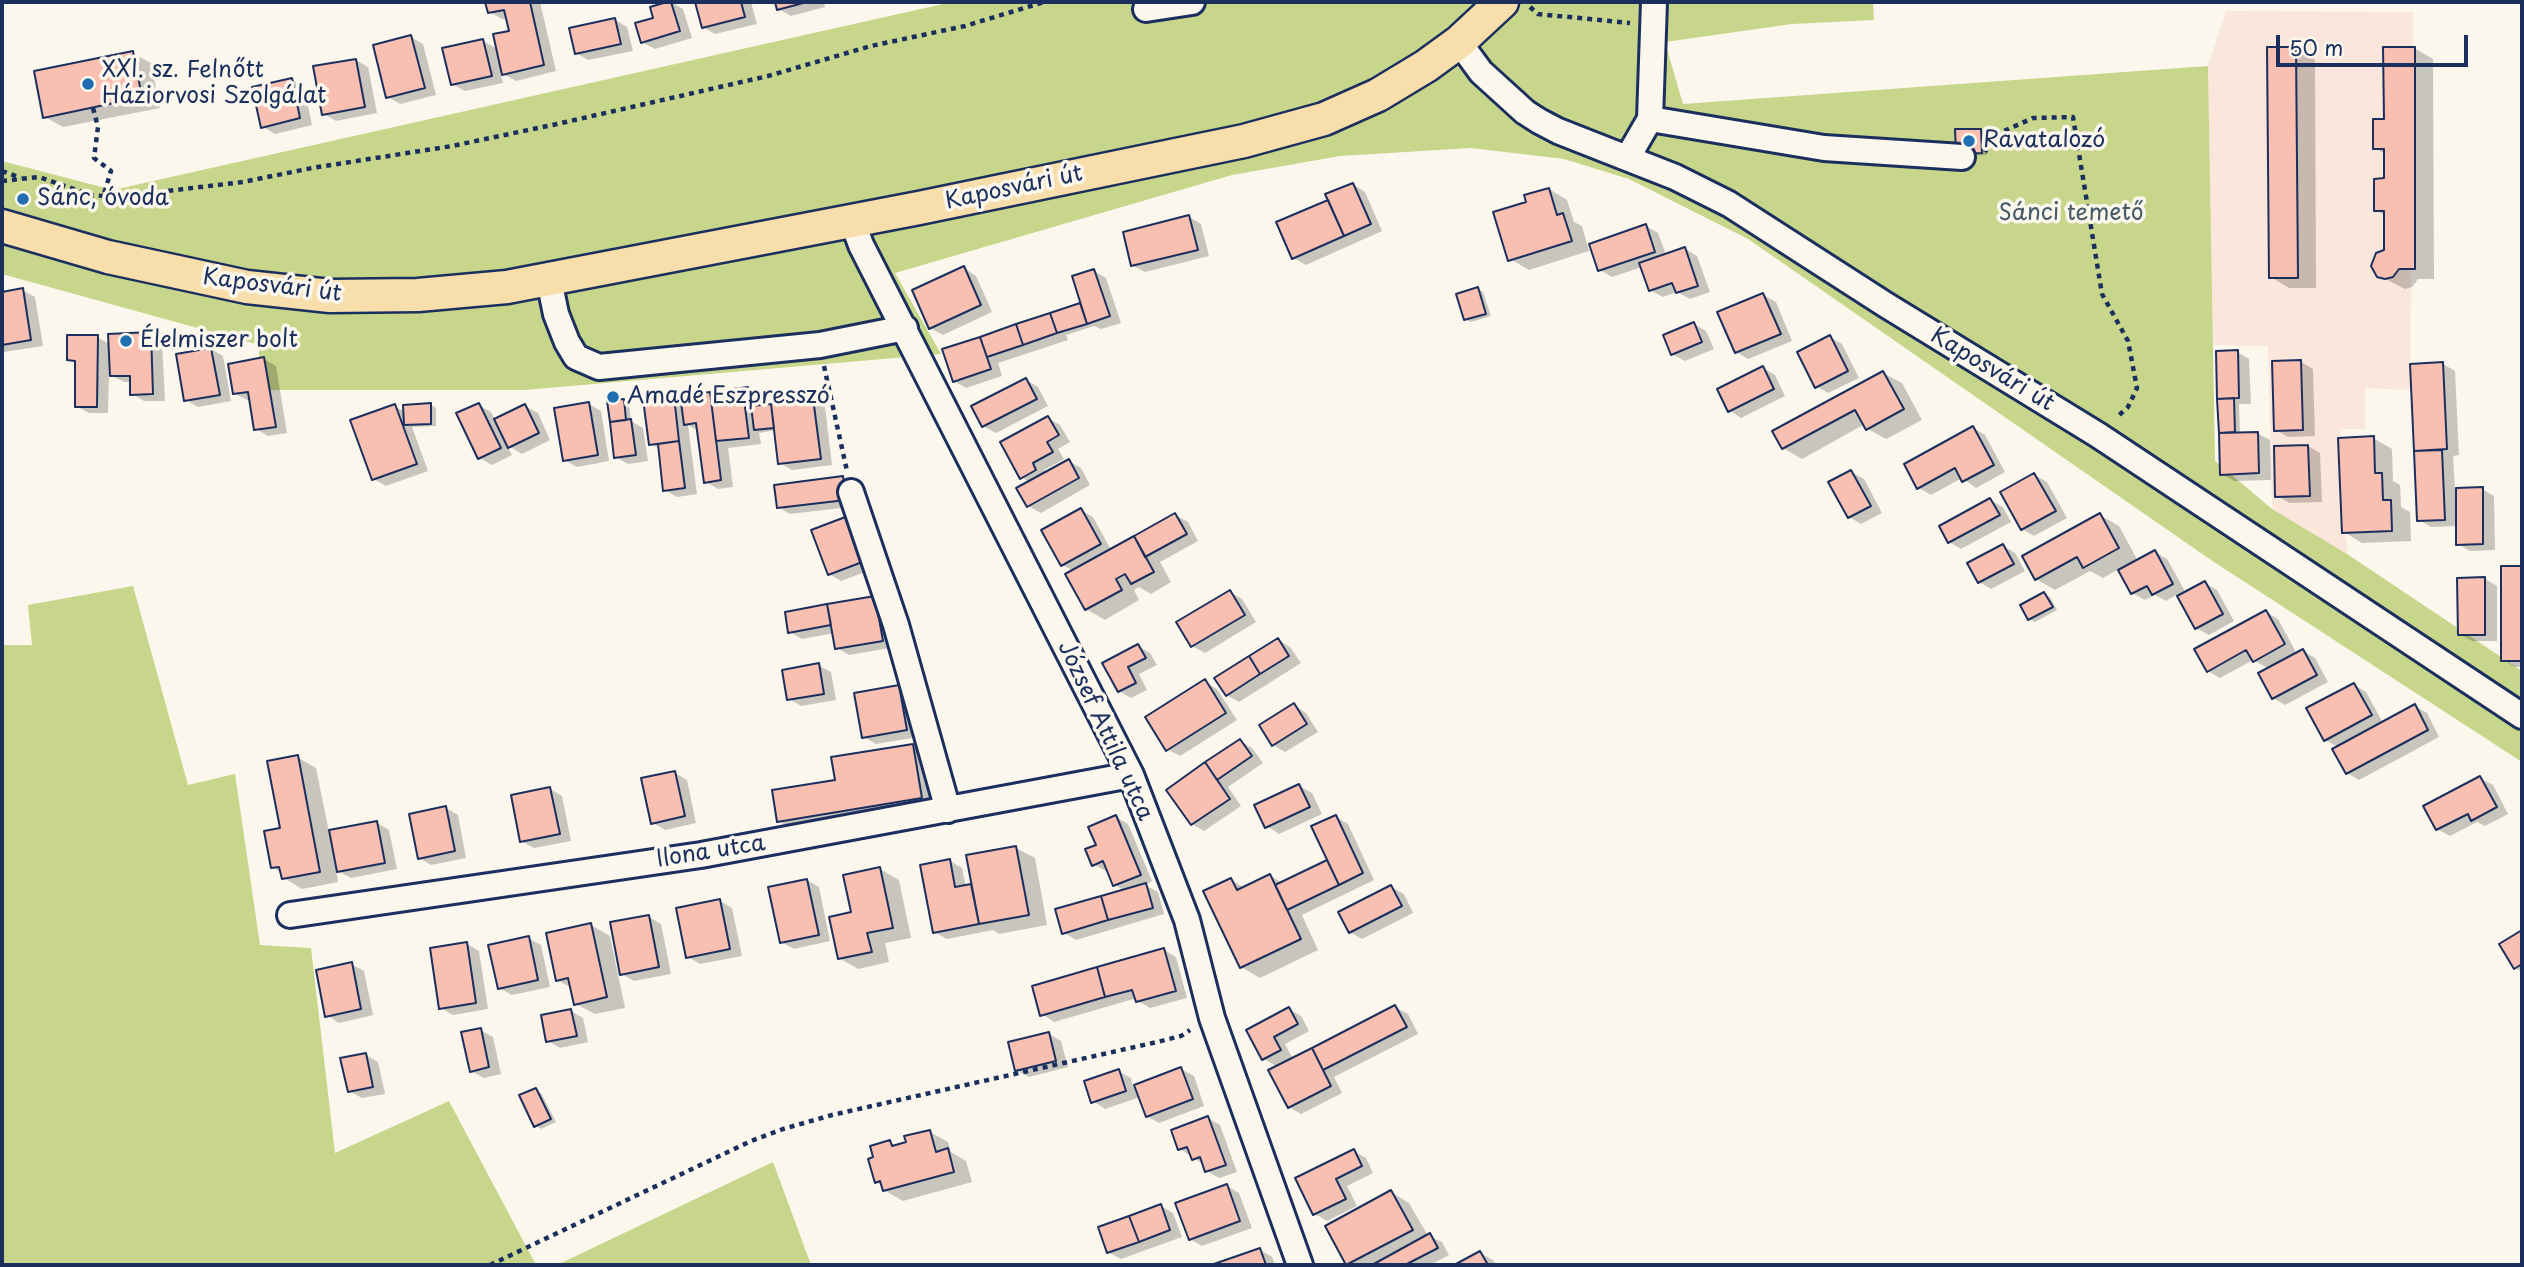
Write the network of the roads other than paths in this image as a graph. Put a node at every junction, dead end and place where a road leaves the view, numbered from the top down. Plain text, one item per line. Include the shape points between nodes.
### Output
1 (1192, 2) edge
2 (1502, 2) edge
3 (1146, 9) dead end
4 (1653, 13) edge
5 (1459, 42) junction
6 (1650, 119) junction
7 (1628, 157) junction
8 (1962, 157) road end
9 (852, 220) junction
10 (2, 226) edge
11 (548, 279) junction
12 (905, 328) junction
13 (851, 492) road end
14 (2522, 716) edge
15 (1131, 775) junction
16 (948, 810) junction
17 (289, 915) dead end
18 (1300, 1265) edge

1 - 3 street
2 - 5 main road, Kaposvári út
4 - 6 street
5 - 7 street, Kaposvári út via 1481,72 1525,112 1558,131
5 - 9 main road, Kaposvári út via 1395,85 1324,119 1244,141
6 - 7 street
6 - 8 street via 1824,148
7 - 14 street, Kaposvári út via 1729,204 2098,435
9 - 11 main road, Kaposvári út
9 - 12 street, József Attila utca
10 - 11 main road, Kaposvári út via 205,280 330,296 473,291
11 - 12 street via 567,342 576,357 599,367 820,345
12 - 15 street, József Attila utca
13 - 16 street
15 - 16 street, Ilona utca
15 - 18 street, József Attila utca via 1187,920 1212,1018
16 - 17 street, Ilona utca via 701,855

